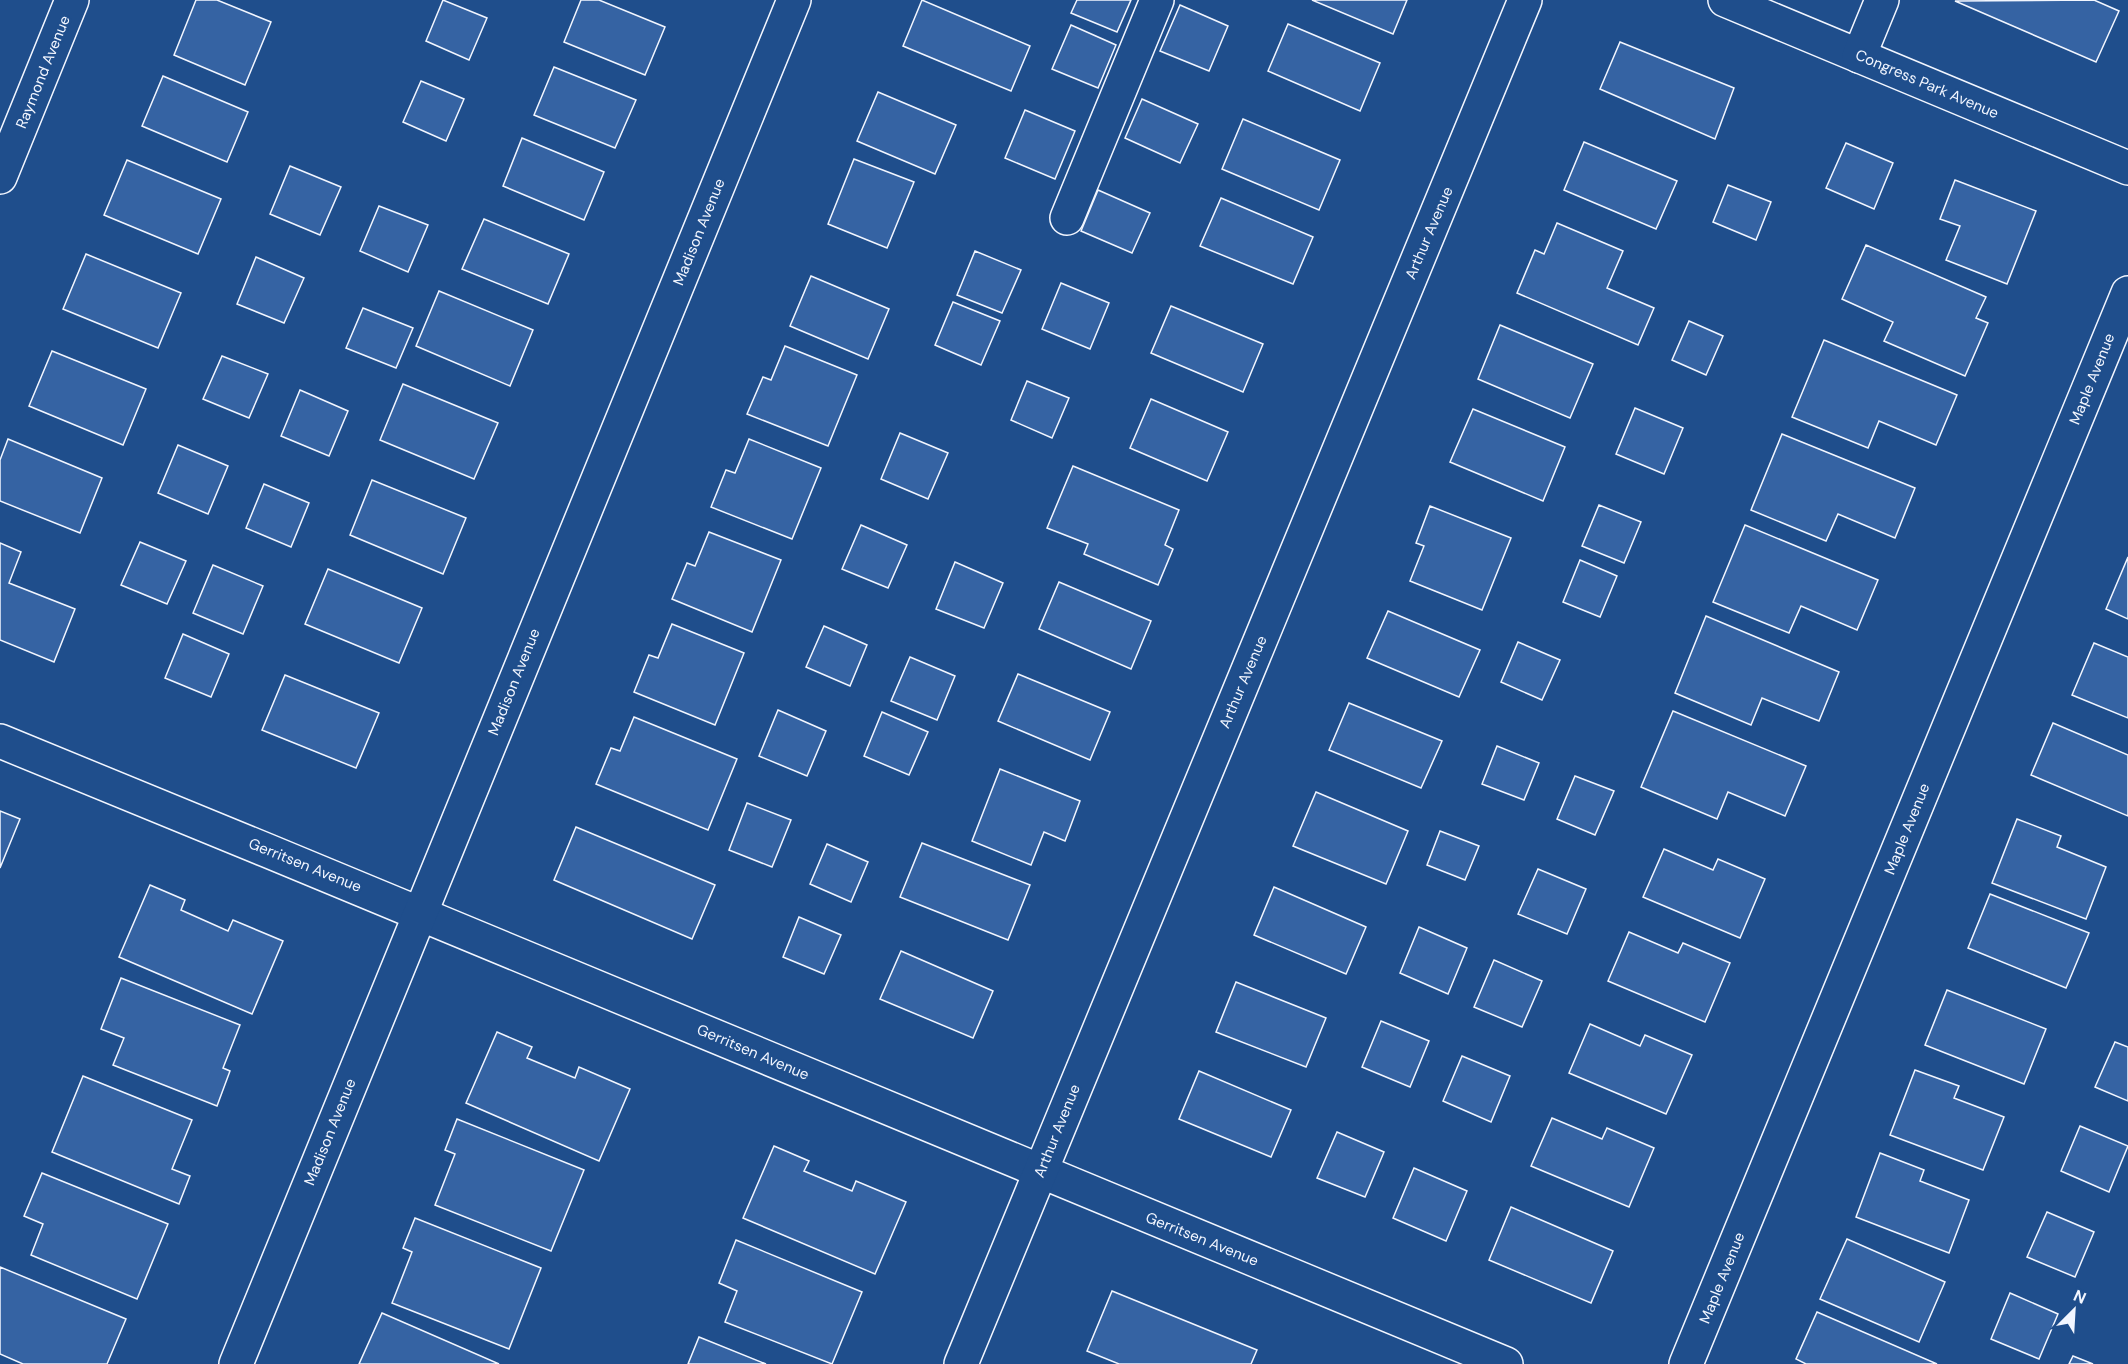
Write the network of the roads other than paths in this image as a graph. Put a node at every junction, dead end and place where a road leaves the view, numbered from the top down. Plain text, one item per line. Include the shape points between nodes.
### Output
1 (72, 0) edge
2 (794, 0) edge
3 (1157, 0) edge
4 (1525, 0) edge
5 (1725, 0) edge
6 (1882, 0) edge
7 (1859, 56) junction
8 (2128, 168) edge
9 (0, 177) edge
10 (1066, 218) dead end
11 (2128, 293) edge
12 (0, 741) edge
13 (420, 912) junction
14 (1040, 1173) junction
15 (236, 1364) edge
16 (961, 1364) edge
17 (1506, 1364) edge
18 (1686, 1364) edge

1 - 9 street, Raymond Avenue
2 - 13 street, Madison Avenue
3 - 10 street
4 - 14 street, Arthur Avenue
5 - 7 street, Congress Park Avenue
6 - 7 street
7 - 8 street, Congress Park Avenue
11 - 18 street, Maple Avenue
12 - 13 street, Gerritsen Avenue
13 - 14 street, Gerritsen Avenue
13 - 15 street, Madison Avenue
14 - 16 street, Arthur Avenue
14 - 17 street, Gerritsen Avenue

